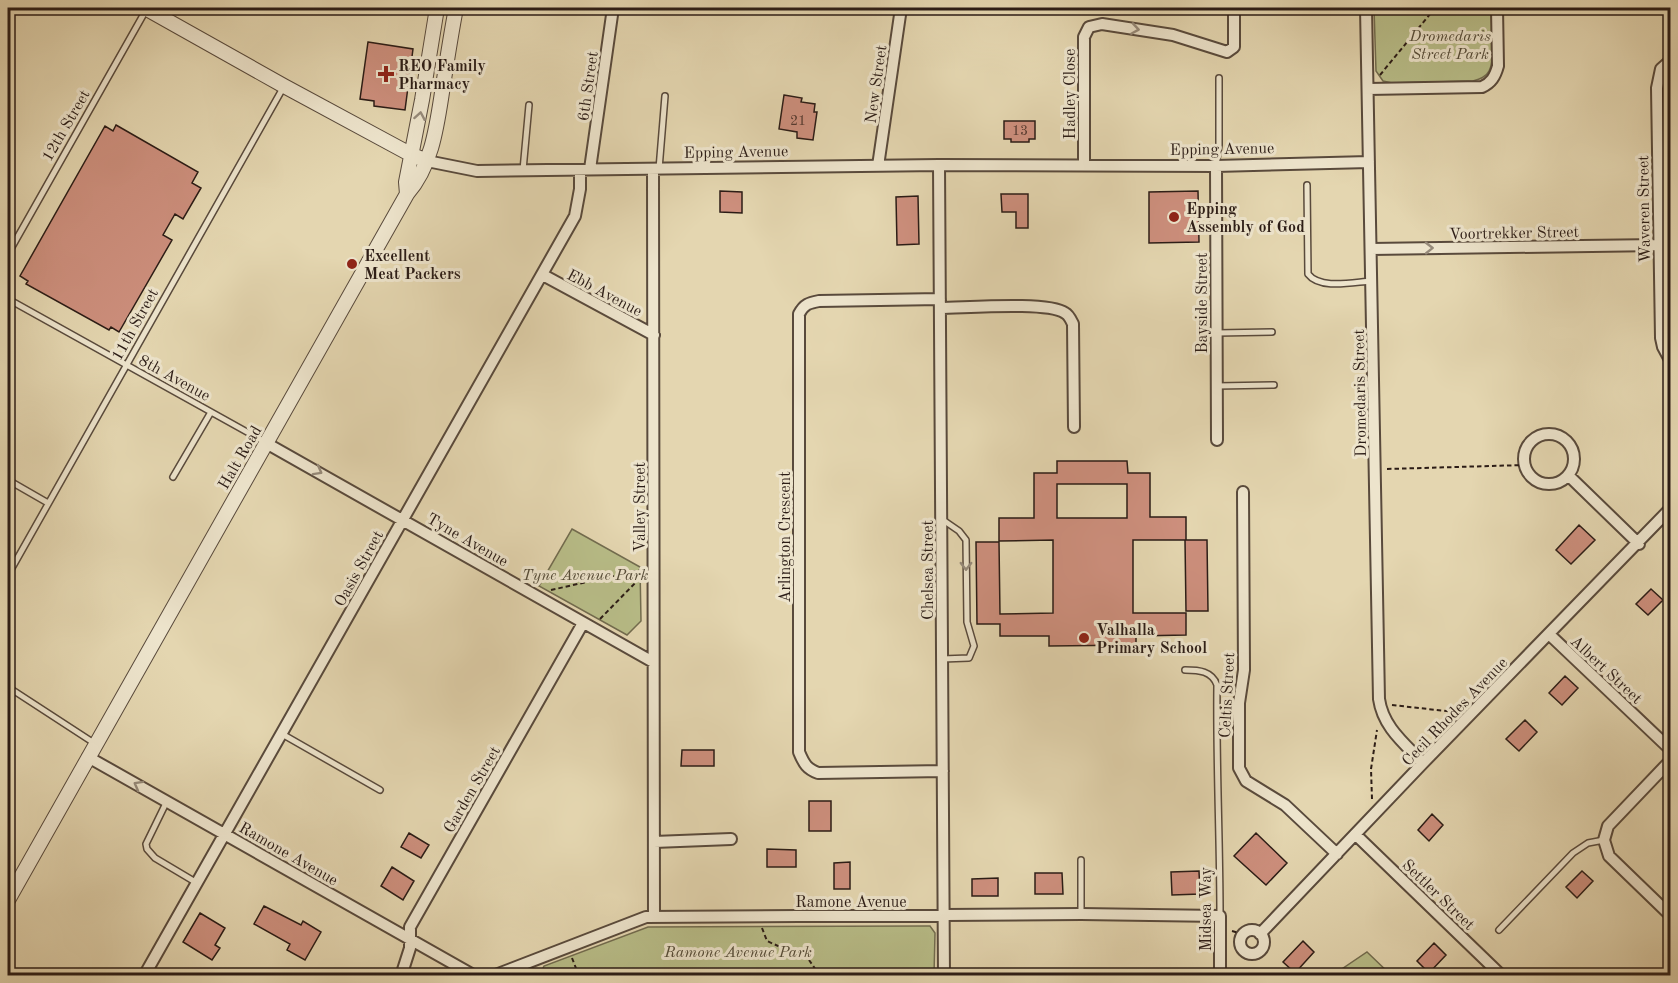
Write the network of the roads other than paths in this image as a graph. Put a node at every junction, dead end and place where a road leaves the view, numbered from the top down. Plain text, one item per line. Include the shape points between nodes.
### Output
1 (146, 8) edge
2 (437, 8) edge
3 (456, 8) edge
4 (613, 8) edge
5 (901, 8) edge
6 (1233, 8) edge
7 (1366, 8) edge
8 (1497, 8) edge
9 (1671, 61) edge
10 (1220, 78) dead end
11 (284, 86) junction
12 (1368, 89) junction
13 (665, 96) dead end
14 (529, 105) dead end
15 (410, 154) junction
16 (427, 160) junction
17 (1369, 162) junction
18 (939, 165) junction
19 (1084, 165) junction
20 (878, 166) junction
21 (1216, 166) junction
22 (585, 169) junction
23 (656, 169) junction
24 (523, 170) junction
25 (1307, 185) dead end
26 (406, 194) junction
27 (1659, 245) junction
28 (1371, 249) junction
29 (8, 254) edge
30 (543, 275) junction
31 (1371, 281) junction
32 (8, 298) edge
33 (940, 304) junction
34 (1272, 332) dead end
35 (1216, 333) junction
36 (654, 335) junction
37 (1671, 360) edge
38 (126, 365) junction
39 (1274, 385) dead end
40 (1217, 386) junction
41 (211, 412) junction
42 (1074, 427) dead end
43 (1217, 440) dead end
44 (266, 443) junction
45 (1569, 476) junction
46 (174, 477) dead end
47 (8, 480) edge
48 (1243, 492) dead end
49 (48, 503) junction
50 (1671, 509) edge
51 (403, 519) junction
52 (941, 519) junction
53 (1639, 544) junction
54 (8, 575) edge
55 (583, 623) junction
56 (1550, 635) junction
57 (942, 659) junction
58 (653, 662) junction
59 (1185, 670) dead end
60 (8, 687) edge
61 (282, 734) junction
62 (96, 744) junction
63 (1671, 749) edge
64 (88, 757) junction
65 (1671, 761) edge
66 (1423, 763) junction
67 (943, 771) junction
68 (380, 790) dead end
69 (167, 801) junction
70 (226, 834) junction
71 (1356, 835) junction
72 (731, 840) dead end
73 (1604, 840) junction
74 (654, 842) junction
75 (1337, 854) junction
76 (1082, 860) dead end
77 (197, 883) junction
78 (8, 900) edge
79 (1081, 914) junction
80 (1671, 915) edge
81 (944, 916) junction
82 (1220, 916) junction
83 (654, 917) junction
84 (1499, 930) dead end
85 (1260, 934) junction
86 (410, 939) junction
87 (144, 975) edge
88 (401, 975) edge
89 (475, 975) edge
90 (494, 975) edge
91 (944, 975) edge
92 (1220, 975) edge
93 (1502, 975) edge

1 - 11 street, Epping Avenue
1 - 29 lane, 12th Street
15 -> 2 street, Halt Road
3 - 16 street via 436,130
4 - 22 street, 6th Street
5 - 20 street, New Street
19 -> 6 street, Hadley Close via 1084,37 1089,27 1097,24 1173,35 1222,51 1231,50
7 - 12 street, Dromedaris Street
8 - 12 street via 1498,66 1488,84
9 - 27 street, Waveren Street via 1660,69 1657,88
10 - 21 lane
11 - 15 street, Epping Avenue
11 - 38 lane, 11th Street
12 - 17 street, Dromedaris Street
13 - 23 lane
14 - 24 lane
15 - 16 street, Epping Avenue
15 - 26 street, Halt Road
16 - 24 street, Epping Avenue via 477,171
16 - 26 street
17 - 21 street, Epping Avenue
17 - 28 street, Dromedaris Street
18 - 19 street, Epping Avenue
18 - 20 street, Epping Avenue
18 - 33 street, Chelsea Street
19 - 21 street, Epping Avenue
20 - 23 street, Epping Avenue
21 - 35 street, Bayside Street
22 - 23 street, Epping Avenue
22 - 24 street, Epping Avenue
22 - 30 street, Oasis Street via 575,216
23 - 36 street, Valley Street
25 - 31 lane via 1308,274 1328,283
26 - 44 street, Halt Road
28 -> 27 street, Voortrekker Street
27 - 37 street, Waveren Street via 1662,343
28 - 31 street, Dromedaris Street
30 - 36 street, Ebb Avenue
30 - 51 street, Oasis Street
31 - 66 street, Dromedaris Street via 1380,707 1390,729
32 - 38 lane, 8th Avenue
33 - 42 street via 1043,307 1070,317
33 - 52 street, Chelsea Street
33 - 67 street, Arlington Crescent via 819,301 808,303 799,314 799,740 804,763 818,774
34 - 35 lane
35 - 40 street, Bayside Street
36 - 58 street, Valley Street
38 - 41 lane, 8th Avenue
38 - 49 lane, 11th Street
39 - 40 lane
40 - 43 street, Bayside Street
41 - 44 lane, 8th Avenue
41 - 46 lane
44 -> 51 street, Tyne Avenue
44 - 62 street, Halt Road
45 - 45 street via 1556,484 1541,483 1529,474 1524,455 1531,441 1545,434 1565,439 1574,451 1574,467
45 - 53 street
47 - 49 lane
48 - 75 street, Celtis Street via 1244,670 1239,703 1239,768 1246,781 1285,804
49 - 54 lane, 11th Street
50 - 53 street, Cecil Rhodes Avenue
51 - 55 street, Tyne Avenue
51 - 61 street, Oasis Street
52 - 57 street, Chelsea Street
52 -> 57 lane via 966,540 967,622 974,646 969,658
53 - 56 street, Cecil Rhodes Avenue
55 - 58 street, Tyne Avenue
55 - 86 street, Garden Street via 410,927
56 - 63 street, Albert Street
56 - 66 street, Cecil Rhodes Avenue
57 - 67 street, Chelsea Street
58 - 74 street, Valley Street
59 - 82 lane, Midsea Way via 1208,673 1216,683
60 - 62 lane
61 - 68 lane
61 - 70 street, Oasis Street
62 - 64 street, Halt Road
69 -> 64 street, Ramone Avenue
64 - 78 street, Halt Road
65 - 73 street via 1608,826
66 - 71 street, Cecil Rhodes Avenue
67 - 81 street, Chelsea Street
69 - 70 street, Ramone Avenue
69 - 77 lane via 147,849 154,858
70 - 77 street, Oasis Street
70 - 86 street, Ramone Avenue
71 - 75 street, Cecil Rhodes Avenue
71 - 93 street, Settler Street
72 - 74 street
73 - 80 street via 1609,856
73 - 84 lane via 1588,843 1573,853
74 - 83 street, Valley Street
75 - 85 street, Cecil Rhodes Avenue
76 - 79 lane
77 - 87 street, Oasis Street
79 - 81 street, Ramone Avenue
79 - 82 street, Ramone Avenue
81 - 83 street, Ramone Avenue
81 - 91 street, Chelsea Street
82 - 92 street, Midsea Way
83 - 90 street, Ramone Avenue
85 - 85 street, Cecil Rhodes Avenue via 1252,930 1243,934 1241,947 1247,953 1260,951
86 - 88 street, Garden Street
86 - 89 street, Ramone Avenue

